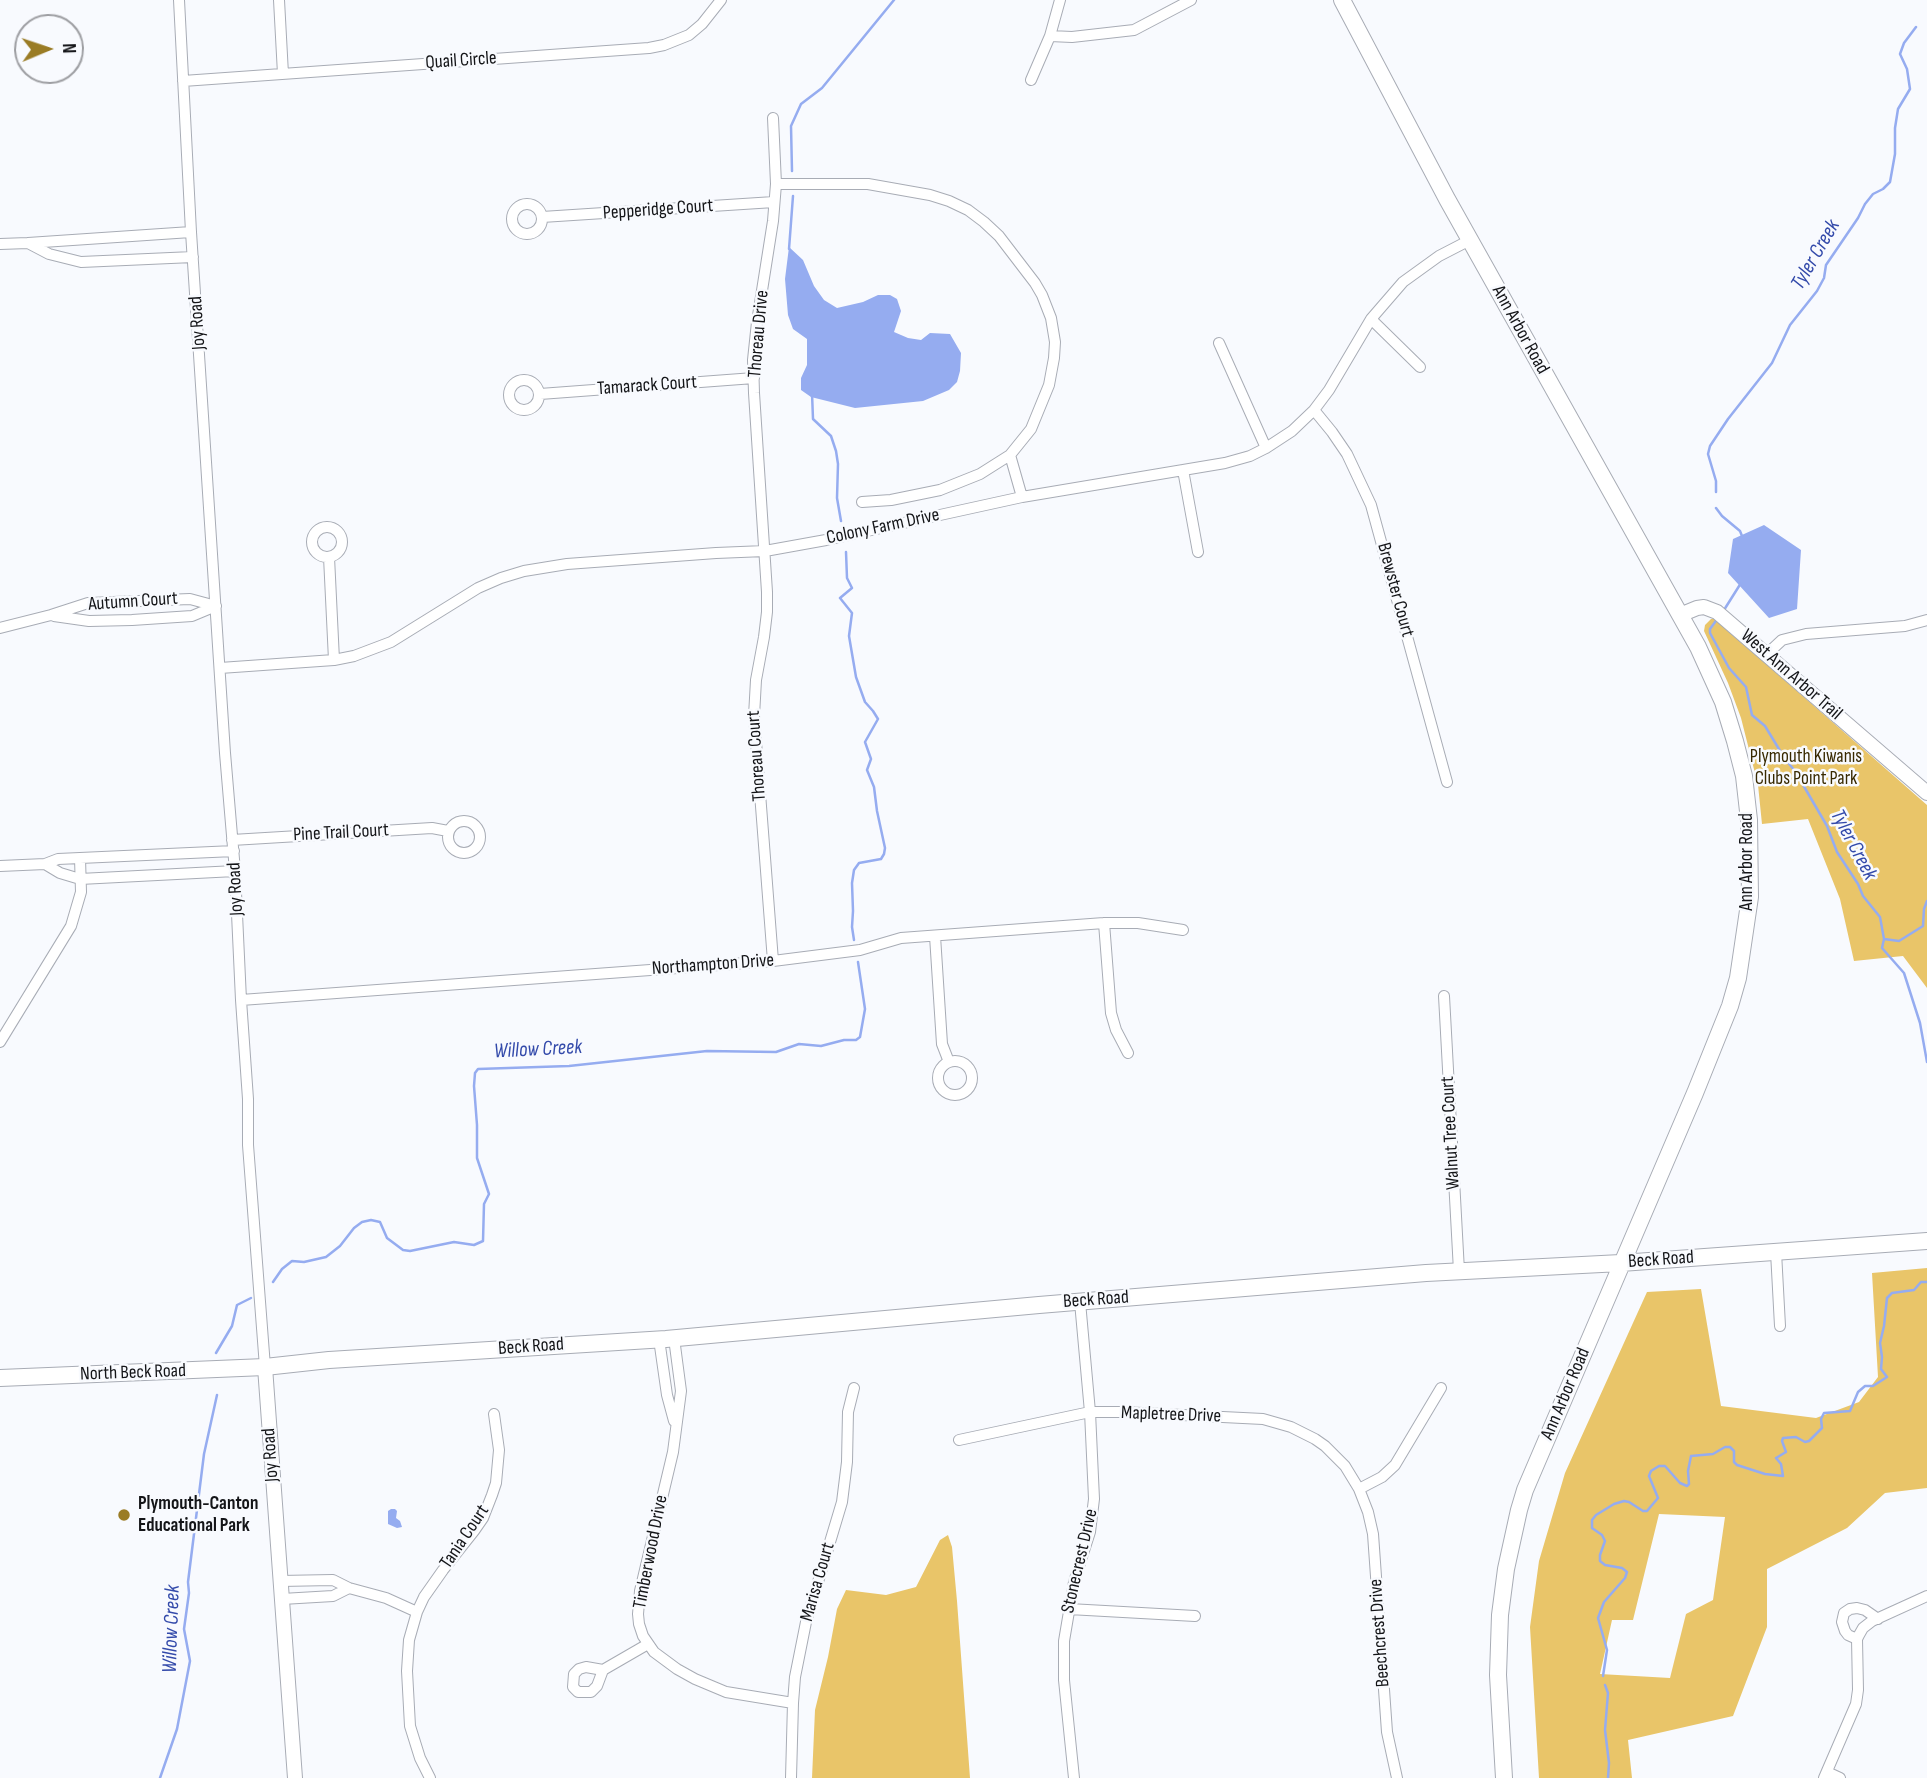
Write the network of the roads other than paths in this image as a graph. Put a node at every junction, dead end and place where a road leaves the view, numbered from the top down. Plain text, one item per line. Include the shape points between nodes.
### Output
1 (179, 0) edge
2 (279, 0) edge
3 (721, 0) edge
4 (1060, 0) edge
5 (1191, 0) edge
6 (1342, 0) edge
7 (1050, 36) junction
8 (283, 74) junction
9 (1031, 80) dead end
10 (183, 81) junction
11 (773, 118) dead end
12 (776, 184) junction
13 (775, 202) junction
14 (542, 218) dead end
15 (191, 232) junction
16 (1470, 240) junction
17 (29, 243) junction
18 (0, 244) edge
19 (193, 257) junction
20 (1371, 319) junction
21 (1219, 343) dead end
22 (1420, 367) dead end
23 (754, 378) junction
24 (540, 394) dead end
25 (1314, 410) junction
26 (1266, 448) junction
27 (1010, 455) junction
28 (1183, 470) junction
29 (1022, 497) junction
30 (862, 502) dead end
31 (765, 551) junction
32 (1198, 552) dead end
33 (329, 557) dead end
34 (216, 606) junction
35 (51, 615) junction
36 (1680, 615) junction
37 (1927, 620) edge
38 (0, 628) edge
39 (1767, 654) junction
40 (334, 660) junction
41 (220, 668) junction
42 (1447, 782) dead end
43 (1927, 793) edge
44 (448, 831) dead end
45 (233, 845) junction
46 (168, 855) junction
47 (123, 857) junction
48 (80, 858) junction
49 (46, 864) junction
50 (0, 866) edge
51 (235, 871) junction
52 (169, 875) junction
53 (124, 878) junction
54 (80, 879) junction
55 (1104, 923) junction
56 (1183, 930) dead end
57 (935, 936) junction
58 (773, 961) junction
59 (1444, 996) dead end
60 (241, 1000) junction
61 (0, 1042) edge
62 (1128, 1053) dead end
63 (949, 1062) dead end
64 (1927, 1241) edge
65 (1776, 1252) junction
66 (1621, 1263) junction
67 (1459, 1271) junction
68 (1080, 1302) junction
69 (1780, 1326) dead end
70 (667, 1339) junction
71 (265, 1367) junction
72 (0, 1378) edge
73 (854, 1388) dead end
74 (1441, 1388) dead end
75 (1090, 1412) junction
76 (494, 1414) dead end
77 (959, 1440) dead end
78 (1359, 1489) junction
79 (280, 1581) junction
80 (349, 1588) junction
81 (1927, 1596) edge
82 (282, 1599) junction
83 (1069, 1609) junction
84 (417, 1612) junction
85 (1195, 1616) dead end
86 (1878, 1619) junction
87 (1857, 1639) junction
88 (648, 1644) junction
89 (603, 1670) dead end
90 (793, 1703) junction
91 (1825, 1775) edge
92 (295, 1778) edge
93 (430, 1778) edge
94 (791, 1778) edge
95 (1074, 1778) edge
96 (1397, 1778) edge
97 (1504, 1778) edge
98 (1840, 1778) edge

1 - 10 street, Joy Road
2 - 8 street
3 - 8 street, Quail Circle via 689,35 649,48
4 - 7 street
5 - 7 street via 1134,30
6 - 16 main road, Ann Arbor Road
7 - 9 street
8 - 10 street, Quail Circle
10 - 15 street, Joy Road
11 - 12 street, Thoreau Drive
12 - 13 street, Thoreau Drive
12 - 27 street via 868,184 930,195 968,210 999,236 1042,295 1055,342 1053,370 1043,401 1031,429
13 - 14 street, Pepperidge Court
13 - 23 street, Thoreau Drive via 757,322
15 - 17 street
15 - 19 street, Joy Road
16 - 20 street, Colony Farm Drive via 1403,282
16 - 36 main road, Ann Arbor Road
17 - 18 street
17 - 19 street via 81,262
19 - 34 street, Joy Road
20 - 22 street
20 - 25 street, Colony Farm Drive
21 - 26 street
23 - 24 street, Tamarack Court
23 - 31 street, Thoreau Drive
25 - 26 street, Colony Farm Drive via 1292,432
25 - 42 street, Brewster Court via 1347,454 1371,505
26 - 28 street, Colony Farm Drive via 1233,461
27 - 29 street
27 - 30 street via 940,491
28 - 29 street, Colony Farm Drive
28 - 32 street
29 - 31 street, Colony Farm Drive
31 - 40 street, Colony Farm Drive via 524,571 478,589 391,642
31 - 58 street, Thoreau Court via 767,612 754,716
33 - 40 street
34 - 35 street, Autumn Court via 192,616 156,618 89,621
34 - 35 street, Autumn Court via 190,599 88,603
34 - 41 street, Joy Road
35 - 38 street, Autumn Court
36 - 39 street, West Ann Arbor Trail via 1704,607 1720,614
36 - 66 main road, Ann Arbor Road via 1723,702 1744,776 1750,897 1730,1006
37 - 39 street via 1806,634 1782,640
39 - 43 street, West Ann Arbor Trail
40 - 41 street, Colony Farm Drive
41 - 45 street, Joy Road
44 - 45 street, Pine Trail Court via 432,828
45 - 46 street, Pine Trail Court
45 - 51 street, Joy Road
46 - 47 street, Pine Trail Court
46 - 52 street
47 - 48 street, Pine Trail Court
47 - 53 street
48 - 49 street, Pine Trail Court
48 - 54 street
49 - 50 street, Pine Trail Court
49 - 54 street
51 - 52 street
51 - 60 street, Joy Road
52 - 53 street
53 - 54 street
54 - 61 street via 71,926
55 - 56 street, Northampton Drive
55 - 57 street, Northampton Drive
55 - 62 street via 1111,1013
57 - 58 street, Northampton Drive
57 - 63 street via 943,1044
58 - 60 street, Northampton Drive
59 - 67 street, Walnut Tree Court
60 - 71 street, Joy Road
64 - 65 main road, Beck Road
65 - 66 main road, Beck Road
65 - 69 street
66 - 67 main road, Beck Road
66 - 97 main road, Ann Arbor Road via 1525,1490 1513,1535 1499,1645
67 - 68 main road, Beck Road
68 - 70 main road, Beck Road
68 - 75 street, Stonecrest Drive
70 - 71 main road, Beck Road
70 - 88 street, Timberwood Drive via 667,1395 675,1424 673,1452 638,1607
71 - 72 main road, North Beck Road
71 - 79 street, Joy Road
73 - 90 street, Marisa Court via 848,1412 846,1482 806,1622
74 - 78 street via 1395,1465
75 - 77 street, Mapletree Drive
75 - 78 street, Mapletree Drive via 1279,1423 1325,1446
75 - 83 street, Stonecrest Drive via 1093,1510
76 - 84 street, Tania Court via 498,1466 488,1507
78 - 96 street, Beechcrest Drive via 1373,1534 1387,1732
79 - 80 street via 333,1580
79 - 82 street, Joy Road
80 - 82 street via 334,1596
80 - 84 street
81 - 86 street
82 - 92 street, Joy Road
83 - 85 street
83 - 95 street, Stonecrest Drive via 1063,1661
84 - 93 street, Tania Court via 407,1650 410,1726
86 - 87 street via 1863,1628
86 - 87 street via 1857,1608 1844,1613 1845,1631
87 - 91 street via 1856,1704
88 - 89 street
88 - 90 street via 677,1669 708,1685
90 - 94 street, Marisa Court
91 - 98 street

